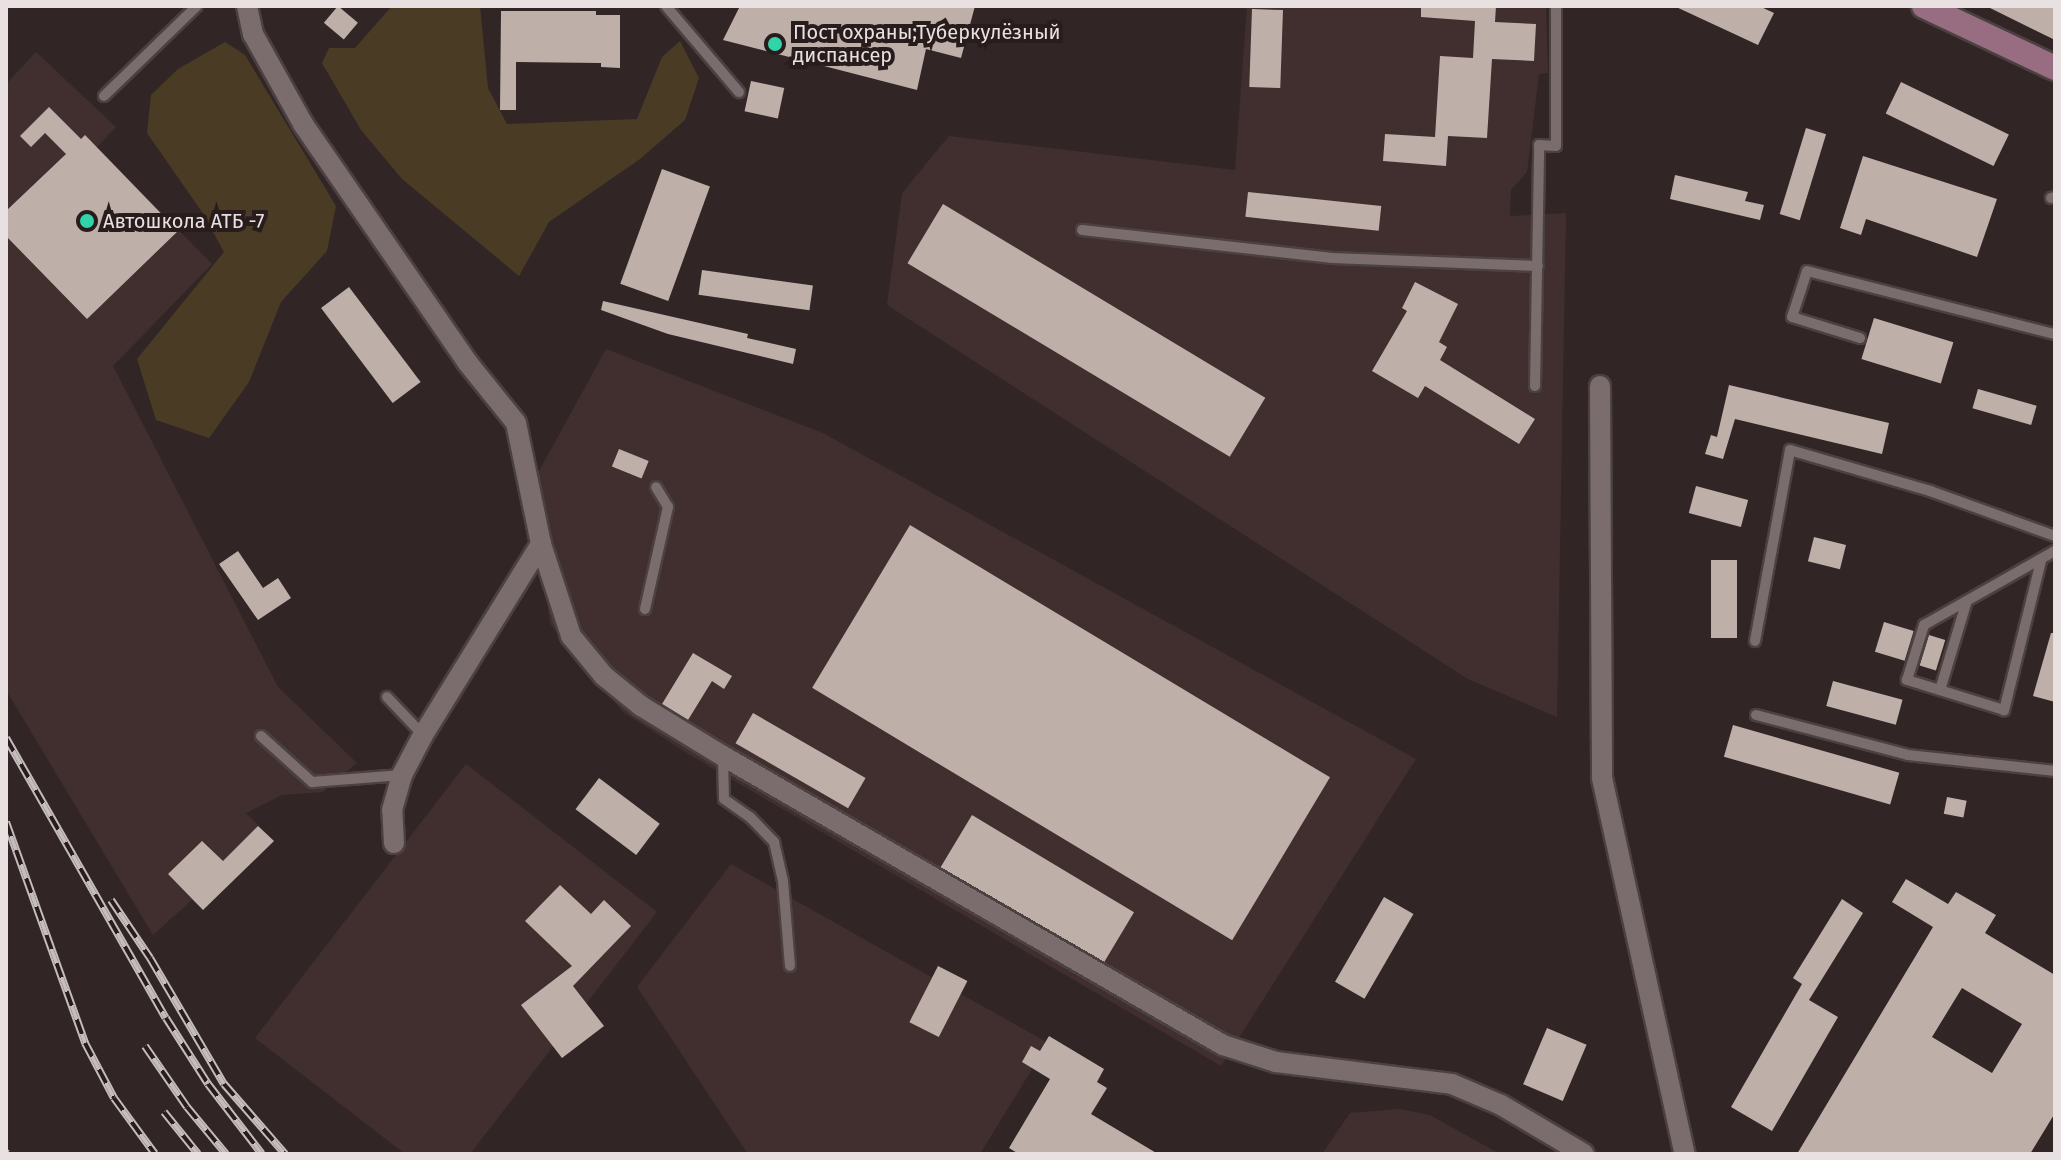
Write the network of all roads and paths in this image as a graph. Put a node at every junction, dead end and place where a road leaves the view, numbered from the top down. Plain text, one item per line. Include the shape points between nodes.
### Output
1 (197, 6) edge
2 (247, 6) edge
3 (666, 6) edge
4 (1556, 6) edge
5 (1924, 6) edge
6 (2055, 68) edge
7 (739, 92) dead end
8 (104, 96) dead end
9 (1082, 230) dead end
10 (1538, 266) junction
11 (2055, 334) edge
12 (1860, 338) dead end
13 (1535, 386) dead end
14 (1600, 386) dead end
15 (656, 487) dead end
16 (2055, 536) edge
17 (541, 544) junction
18 (2055, 551) edge
19 (2041, 561) junction
20 (1966, 604) junction
21 (645, 609) dead end
22 (1755, 641) dead end
23 (1940, 690) junction
24 (387, 697) dead end
25 (1756, 715) dead end
26 (423, 735) junction
27 (261, 736) dead end
28 (723, 756) junction
29 (2055, 771) edge
30 (402, 775) junction
31 (394, 843) dead end
32 (790, 966) dead end
33 (1577, 1152) edge
34 (1685, 1154) edge

1 - 8 lane
2 - 17 street via 253,34 311,136 467,362 516,423
3 - 7 lane
4 - 10 lane via 1556,146 1539,145
5 - 6 main road
9 - 10 lane via 1332,258
10 - 13 lane
11 - 12 lane via 1807,271 1792,317
14 - 34 street via 1602,778
15 - 21 lane via 668,507
16 - 22 lane via 1930,491 1790,450
17 - 26 street
17 - 28 street via 571,636 604,676 641,706
18 - 19 lane
19 - 20 lane
19 - 23 lane via 2004,710
20 - 23 lane
20 - 23 lane via 1924,625 1911,666 1907,680
24 - 26 lane
25 - 29 lane via 1908,755
26 - 30 street
27 - 30 lane via 312,782
28 - 32 lane via 724,799 774,842
28 - 33 street via 1223,1045 1276,1062 1452,1084 1501,1105
30 - 31 street via 392,810

